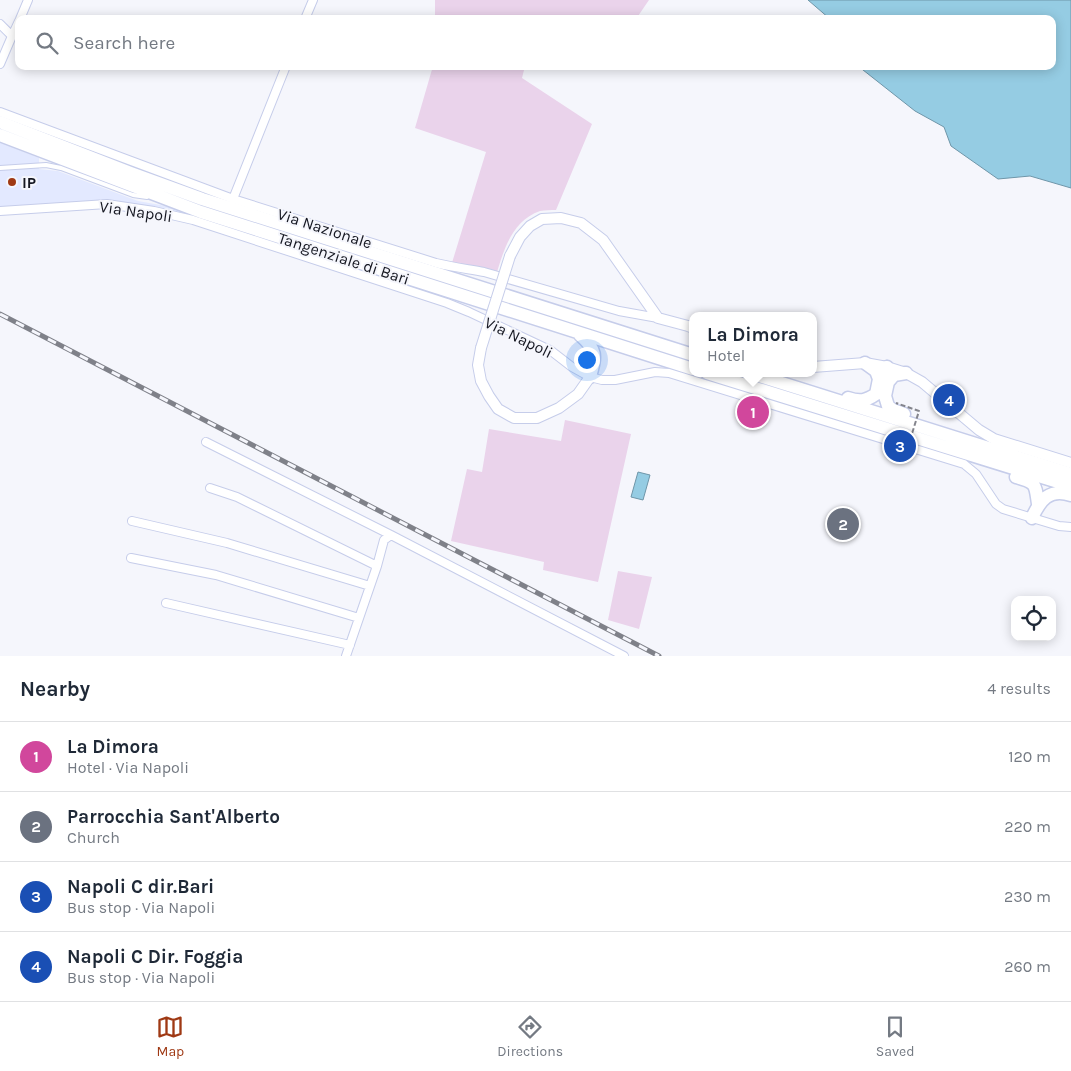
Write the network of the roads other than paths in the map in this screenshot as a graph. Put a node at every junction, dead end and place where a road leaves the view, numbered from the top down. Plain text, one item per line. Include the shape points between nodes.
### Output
1 (28, 0) edge
2 (313, 0) edge
3 (21, 15) edge
4 (307, 15) edge
5 (0, 24) edge
6 (15, 29) edge
7 (12, 36) junction
8 (0, 64) edge
9 (284, 70) edge
10 (0, 112) edge
11 (0, 122) edge
12 (0, 135) edge
13 (0, 168) edge
14 (233, 199) junction
15 (172, 201) junction
16 (0, 211) edge
17 (658, 318) junction
18 (689, 326) edge
19 (578, 333) junction
20 (627, 348) junction
21 (689, 354) edge
22 (594, 361) junction
23 (865, 363) junction
24 (817, 367) edge
25 (888, 367) junction
26 (689, 368) edge
27 (906, 373) junction
28 (590, 377) junction
29 (720, 377) edge
30 (762, 377) edge
31 (883, 380) junction
32 (796, 388) junction
33 (953, 436) junction
34 (206, 442) dead end
35 (981, 458) junction
36 (1071, 463) edge
37 (1071, 474) edge
38 (1071, 486) edge
39 (210, 488) dead end
40 (1071, 494) edge
41 (1038, 504) junction
42 (1032, 518) junction
43 (132, 521) dead end
44 (1071, 527) edge
45 (391, 535) junction
46 (131, 558) dead end
47 (377, 566) junction
48 (370, 586) junction
49 (166, 603) dead end
50 (359, 618) junction
51 (350, 646) junction
52 (346, 656) edge
53 (624, 656) edge

1 - 3 street
2 - 4 street
5 - 7 street
6 - 7 street
7 - 8 street
9 - 14 street
10 - 14 street, Via Nazionale
11 - 21 highway, Tangenziale di Bari via 202,199
12 - 15 highway, Tangenziale di Bari
13 - 15 lane via 46,165 133,195
14 - 17 street, Via Nazionale via 453,268 484,272 619,311
15 - 19 highway, Tangenziale di Bari
16 - 28 street, Via Napoli via 107,204 193,220 447,304 550,350
17 - 18 street, Via Nazionale
17 - 28 street, bridge via 603,240 581,223 561,218 542,219 530,226 510,256 478,365 481,381 498,409 514,418 537,418 578,394
19 - 20 highway, Tangenziale di Bari
19 - 22 highway via 589,343
20 - 22 highway via 609,349
20 - 26 highway, Tangenziale di Bari
22 - 28 highway
23 - 24 street
23 - 25 street
23 - 31 highway
25 - 27 street
25 - 31 highway
27 - 31 highway
27 - 36 street via 994,439
28 - 42 street, Via Napoli via 615,380 655,372 669,373 964,464 976,474 1003,510
29 - 35 highway
30 - 32 highway
31 - 32 highway via 876,394 858,401 821,390
31 - 33 highway via 888,406 893,410 940,425
32 - 33 highway
33 - 37 highway
34 - 45 street
35 - 38 highway
35 - 41 highway via 992,469 1035,486
39 - 47 street via 237,497
40 - 41 highway via 1055,493
41 - 42 highway
42 - 44 street, Via Napoli
43 - 48 street via 227,543
45 - 47 street via 384,540
45 - 53 street
46 - 50 street via 216,575
47 - 48 street
48 - 50 street
49 - 51 street
50 - 51 street
51 - 52 street

